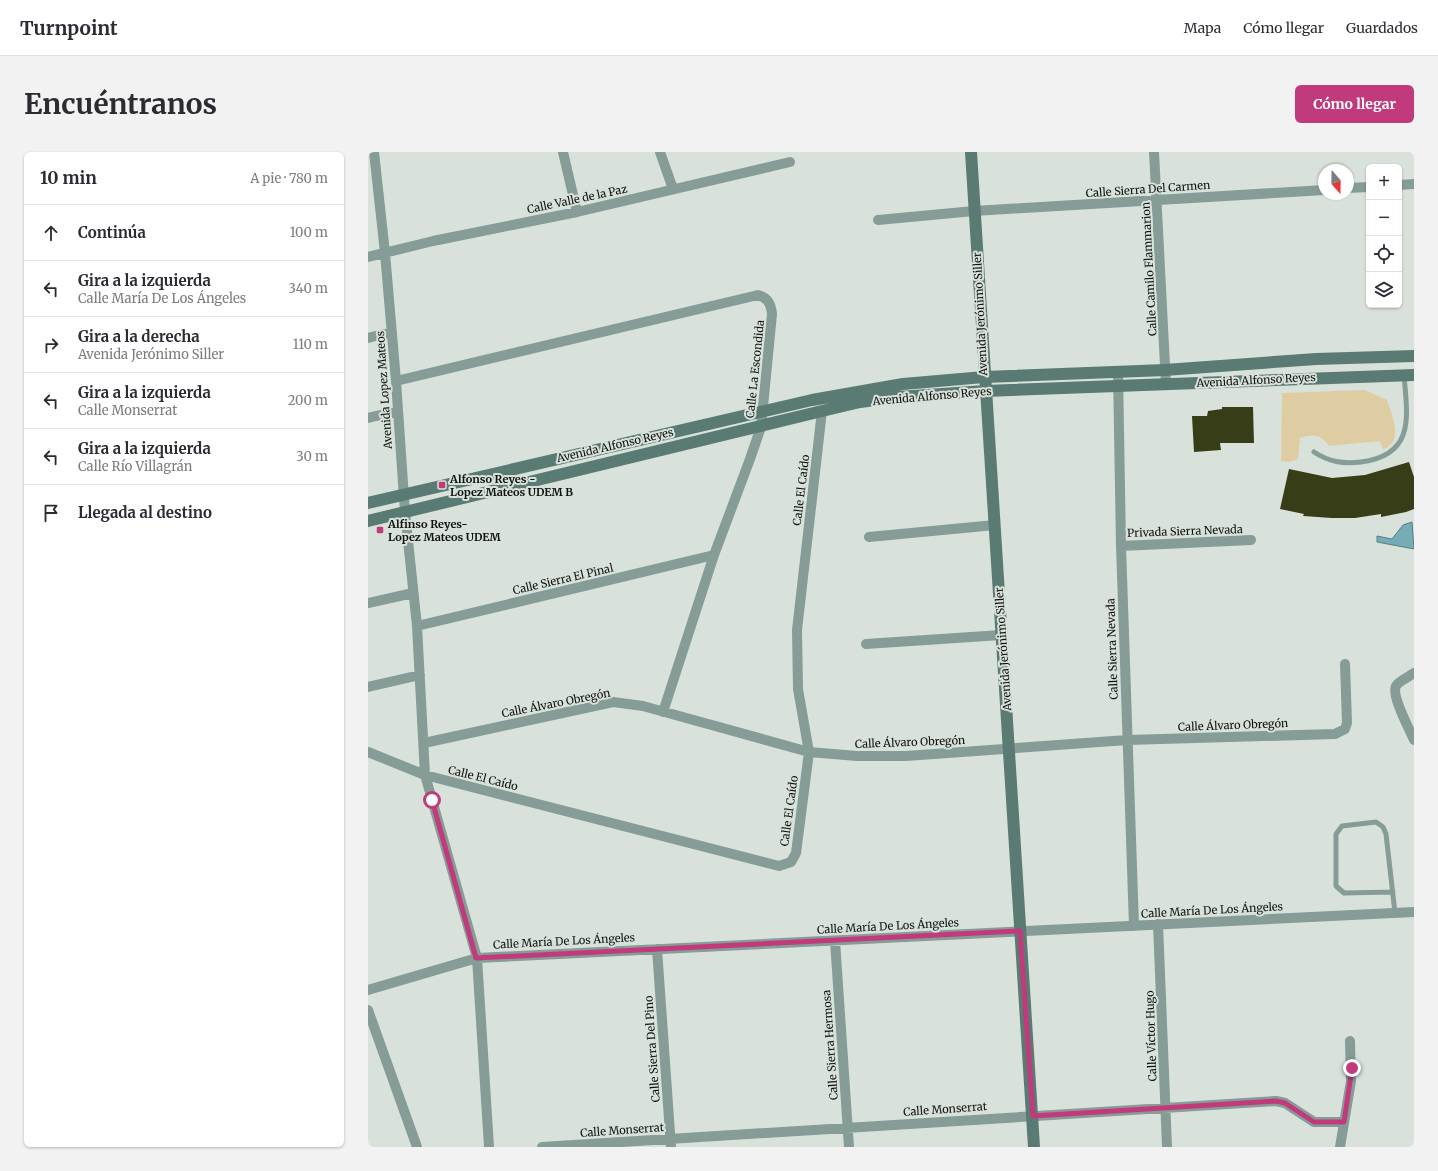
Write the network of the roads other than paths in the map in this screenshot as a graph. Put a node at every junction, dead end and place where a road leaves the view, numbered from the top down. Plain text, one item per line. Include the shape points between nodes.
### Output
1 (374, 152) edge
2 (563, 152) edge
3 (660, 152) edge
4 (970, 152) edge
5 (1154, 152) edge
6 (790, 162) dead end
7 (1414, 184) edge
8 (1402, 185) edge
9 (1366, 187) edge
10 (1354, 188) edge
11 (673, 189) junction
12 (1318, 190) edge
13 (1158, 201) junction
14 (974, 211) junction
15 (577, 212) junction
16 (878, 220) dead end
17 (385, 253) junction
18 (368, 257) edge
19 (392, 332) junction
20 (368, 338) edge
21 (1414, 356) edge
22 (1165, 370) junction
23 (1118, 372) junction
24 (1409, 374) edge
25 (984, 377) junction
26 (396, 381) junction
27 (1166, 384) junction
28 (1118, 386) junction
29 (985, 391) junction
30 (398, 411) junction
31 (822, 411) junction
32 (761, 412) junction
33 (368, 418) edge
34 (761, 427) junction
35 (1314, 452) dead end
36 (405, 494) junction
37 (368, 503) edge
38 (406, 512) junction
39 (368, 521) edge
40 (995, 525) junction
41 (868, 538) dead end
42 (1251, 540) dead end
43 (1120, 546) junction
44 (714, 555) junction
45 (413, 593) junction
46 (368, 603) edge
47 (416, 626) junction
48 (1001, 635) junction
49 (866, 644) dead end
50 (1345, 664) dead end
51 (1414, 673) edge
52 (420, 675) junction
53 (368, 688) edge
54 (663, 712) junction
55 (1127, 740) junction
56 (1414, 740) edge
57 (424, 743) junction
58 (1009, 749) junction
59 (368, 752) edge
60 (809, 752) junction
61 (425, 775) junction
62 (1393, 892) junction
63 (1414, 912) edge
64 (1395, 913) junction
65 (1158, 924) junction
66 (1134, 926) junction
67 (1020, 931) junction
68 (835, 941) junction
69 (657, 949) junction
70 (476, 958) junction
71 (368, 990) edge
72 (368, 1010) edge
73 (1350, 1041) dead end
74 (1166, 1107) junction
75 (1033, 1116) junction
76 (1344, 1122) junction
77 (848, 1128) junction
78 (671, 1143) edge
79 (417, 1147) edge
80 (489, 1147) edge
81 (542, 1147) edge
82 (849, 1147) edge
83 (1034, 1147) edge
84 (1167, 1147) edge
85 (1340, 1147) edge

1 - 17 street, Avenida Lopez Mateos
2 - 15 street
3 - 11 street
4 - 14 main road, Avenida Jerónimo Siller
5 - 13 street, Calle Camilo Flammarion
6 - 11 street, Calle Valle de la Paz
7 - 8 street
9 - 10 street
11 - 15 street, Calle Valle de la Paz
12 - 13 street, Calle Sierra Del Carmen
13 - 14 street, Calle Sierra Del Carmen
13 - 22 street, Calle Camilo Flammarion
14 - 16 street, Calle Sierra Del Carmen
14 - 25 main road, Avenida Jerónimo Siller
15 - 17 street, Calle Valle de la Paz
17 - 18 street, Calle Valle de la Paz
17 - 19 street, Avenida Lopez Mateos
19 - 20 street
19 - 26 street, Avenida Lopez Mateos
21 - 22 main road, Avenida Alfonso Reyes via 1316,358
22 - 23 main road, Avenida Alfonso Reyes
22 - 27 street, Calle Camilo Flammarion
23 - 25 main road, Avenida Alfonso Reyes
23 - 28 street, Calle Sierra Nevada
24 - 27 main road, Avenida Alfonso Reyes
24 - 35 lane via 1407,415 1403,439 1397,448 1382,458 1349,463 1326,460
25 - 29 main road, Avenida Jerónimo Siller
25 - 32 main road, Avenida Alfonso Reyes via 903,384
26 - 30 street, Avenida Lopez Mateos
26 - 32 street, Calle La Escondida via 758,295 765,297 769,302 772,314
27 - 28 main road, Avenida Alfonso Reyes
28 - 29 main road, Avenida Alfonso Reyes
28 - 43 street, Calle Sierra Nevada
29 - 31 main road, Avenida Alfonso Reyes via 899,397 860,402
29 - 40 main road, Avenida Jerónimo Siller
30 - 33 street
30 - 36 street, Avenida Lopez Mateos
31 - 34 main road, Avenida Alfonso Reyes
31 - 60 street, Calle El Caído via 797,630 798,688
32 - 34 street, Calle La Escondida
32 - 36 main road, Avenida Alfonso Reyes
34 - 38 main road, Avenida Alfonso Reyes
34 - 44 street, Calle La Escondida
36 - 37 main road, Avenida Alfonso Reyes
36 - 38 street, Avenida Lopez Mateos
38 - 39 main road, Avenida Alfonso Reyes
38 - 45 street, Avenida Lopez Mateos
40 - 41 street
40 - 48 main road, Avenida Jerónimo Siller
42 - 43 street, Privada Sierra Nevada
43 - 55 street, Calle Sierra Nevada
44 - 47 street, Calle Sierra El Pinal
44 - 54 street, Calle La Escondida
45 - 46 street
45 - 47 street, Avenida Lopez Mateos
47 - 52 street, Avenida Lopez Mateos
48 - 49 street
48 - 58 main road, Avenida Jerónimo Siller
50 - 55 street, Calle Álvaro Obregón via 1347,723 1345,729 1335,734
51 - 56 street via 1396,685 1395,691 1396,700
52 - 53 street
52 - 57 street, Avenida Lopez Mateos
54 - 57 street, Calle Álvaro Obregón via 613,702
54 - 60 street, Calle Álvaro Obregón
55 - 58 street, Calle Álvaro Obregón
55 - 66 street, Calle Sierra Nevada
57 - 61 street, Avenida Lopez Mateos
58 - 60 street, Calle Álvaro Obregón via 906,756 857,756
58 - 67 main road, Avenida Jerónimo Siller
59 - 61 street, Calle El Caído
60 - 61 street, Calle El Caído via 796,853 790,862 779,866
61 - 70 street, Avenida Lopez Mateos
62 - 62 lane via 1383,827 1376,822 1342,826 1336,834 1336,886 1344,893
62 - 64 lane
63 - 64 street, Calle María De Los Ángeles
64 - 65 street, Calle María De Los Ángeles
65 - 66 street, Calle María De Los Ángeles
65 - 74 street, Calle Víctor Hugo
66 - 67 street, Calle María De Los Ángeles
67 - 68 street, Calle María De Los Ángeles
67 - 75 main road, Avenida Jerónimo Siller
68 - 69 street, Calle María De Los Ángeles
68 - 77 street, Calle Sierra Hermosa
69 - 70 street, Calle María De Los Ángeles
69 - 78 street, Calle Sierra Del Pino
70 - 71 street, Calle María De Los Ángeles
70 - 80 street, Avenida Lopez Mateos
72 - 79 street
73 - 76 street via 1351,1081
74 - 75 street, Calle Monserrat
74 - 76 street, Calle Monserrat via 1280,1102 1314,1122
74 - 84 street, Calle Víctor Hugo
75 - 77 street, Calle Monserrat
75 - 83 main road, Avenida Jerónimo Siller
76 - 85 street
77 - 78 street, Calle Monserrat
77 - 82 street, Calle Sierra Hermosa
78 - 81 street, Calle Monserrat

